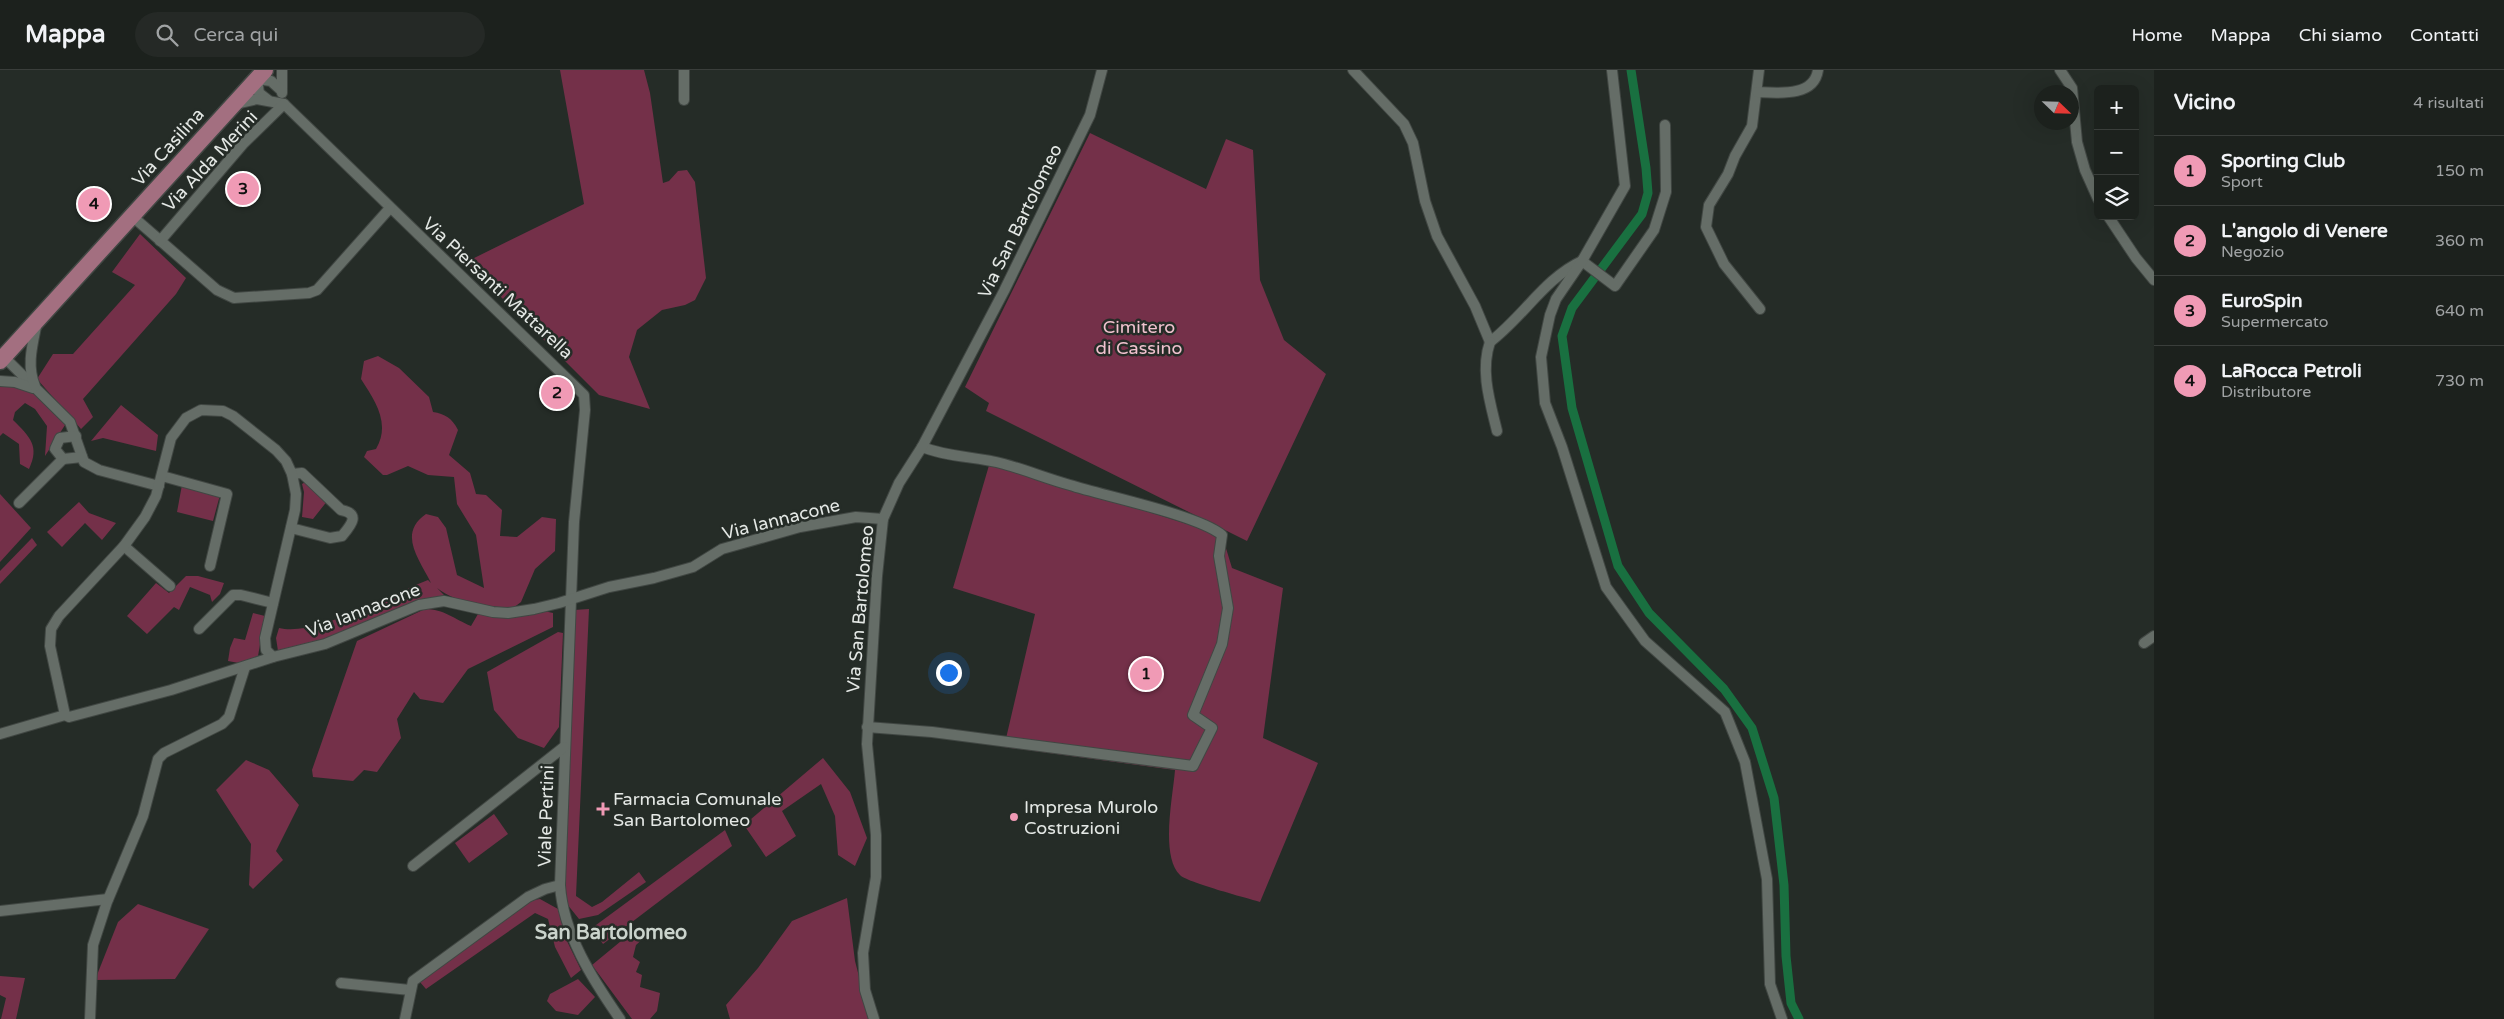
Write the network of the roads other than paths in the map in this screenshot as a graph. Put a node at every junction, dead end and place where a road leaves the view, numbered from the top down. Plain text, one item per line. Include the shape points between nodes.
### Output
1 (282, 70) edge
2 (684, 70) edge
3 (1102, 70) edge
4 (1353, 70) edge
5 (1612, 70) edge
6 (1759, 70) edge
7 (1818, 70) edge
8 (2060, 70) edge
9 (261, 75) edge
10 (282, 91) junction
11 (1757, 92) junction
12 (268, 100) junction
13 (684, 100) dead end
14 (234, 104) junction
15 (284, 104) junction
16 (1665, 124) dead end
17 (2094, 190) edge
18 (390, 208) junction
19 (132, 216) junction
20 (2111, 220) edge
21 (160, 241) junction
22 (1582, 261) junction
23 (2154, 280) edge
24 (1760, 309) dead end
25 (37, 320) junction
26 (1490, 342) junction
27 (2, 359) edge
28 (0, 382) edge
29 (36, 389) junction
30 (1497, 431) dead end
31 (76, 436) junction
32 (922, 447) junction
33 (82, 457) junction
34 (63, 459) junction
35 (292, 474) junction
36 (160, 481) junction
37 (18, 503) dead end
38 (883, 519) junction
39 (292, 528) junction
40 (124, 546) junction
41 (210, 566) dead end
42 (170, 586) dead end
43 (572, 599) junction
44 (273, 603) junction
45 (199, 629) dead end
46 (2154, 636) edge
47 (2144, 643) dead end
48 (273, 657) junction
49 (245, 667) junction
50 (65, 715) junction
51 (867, 727) junction
52 (0, 734) edge
53 (564, 747) junction
54 (414, 866) dead end
55 (560, 885) junction
56 (108, 899) junction
57 (0, 911) edge
58 (341, 983) dead end
59 (410, 990) junction
60 (90, 1019) edge
61 (405, 1019) edge
62 (620, 1019) edge
63 (874, 1019) edge
64 (1782, 1019) edge

1 - 10 street
2 - 13 street
3 - 32 street, Via San Bartolomeo via 1086,123 1004,291
4 - 26 street via 1404,124 1413,144 1425,202 1437,236 1475,306
5 - 22 street via 1625,186
6 - 11 street
7 - 11 street via 1814,83 1806,89
8 - 17 street via 2072,88 2076,142
9 - 10 street
9 - 12 street via 259,93
9 - 14 main road, Via Casilina
10 - 15 street
11 - 24 street via 1752,126 1709,205 1706,228 1724,264
12 - 14 street
12 - 15 street
14 - 19 main road, Via Casilina
15 - 18 street, Via Piersanti Mattarella
15 - 21 street, Via Alda Merini via 243,144
16 - 22 street via 1666,192 1654,230 1615,286
18 - 21 street via 327,281 309,293 226,296
18 - 43 street, Via Piersanti Mattarella via 584,395 586,410 575,513
19 - 21 street
19 - 25 main road, Via Casilina
20 - 23 street
22 - 26 street via 1566,268
22 - 64 street via 1556,299 1544,331 1541,356 1545,403 1606,587 1645,642 1725,712 1745,762 1767,879 1770,984
25 - 27 main road, Via Casilina
25 - 29 street via 31,366
26 - 30 street via 1486,352 1486,386
27 - 29 street
28 - 29 street via 15,382
29 - 31 street via 70,422
31 - 33 street
31 - 34 street via 66,435 56,443 55,449
32 - 38 street, Via San Bartolomeo via 899,483
32 - 51 street via 942,455 1003,463 1214,528 1222,535 1220,556 1228,608 1222,644 1193,715 1212,728 1193,766 932,732
33 - 34 street
33 - 36 street via 94,468
34 - 37 street
35 - 36 street via 276,450 233,416 217,409 194,413 175,430
35 - 39 street via 297,502
35 - 39 street via 302,473 341,510 349,511 352,521 342,536 330,538
36 - 40 street via 145,517
36 - 41 street via 227,494
38 - 43 street, Via Iannacone via 856,516 828,520 722,549 692,567
38 - 51 street, Via San Bartolomeo
39 - 44 street
40 - 42 street
40 - 50 street via 59,616 51,629 52,663
43 - 48 street, Via Iannacone via 508,613 433,601 341,639
43 - 53 street, Viale Pertini
44 - 45 street via 233,595
44 - 48 street via 265,646
46 - 47 street
48 - 49 street, Via Iannacone
49 - 50 street, Via Iannacone via 171,690
49 - 56 street via 229,717 158,759 143,816
50 - 52 street, Via Iannacone
51 - 63 street, Via San Bartolomeo via 876,835 876,877 863,953 865,990
53 - 54 street
53 - 55 street, Viale Pertini
55 - 59 street via 528,897 413,982
55 - 62 street, Viale Pertini via 576,943 600,990
56 - 57 street
56 - 60 street via 93,945
58 - 59 street
59 - 61 street

